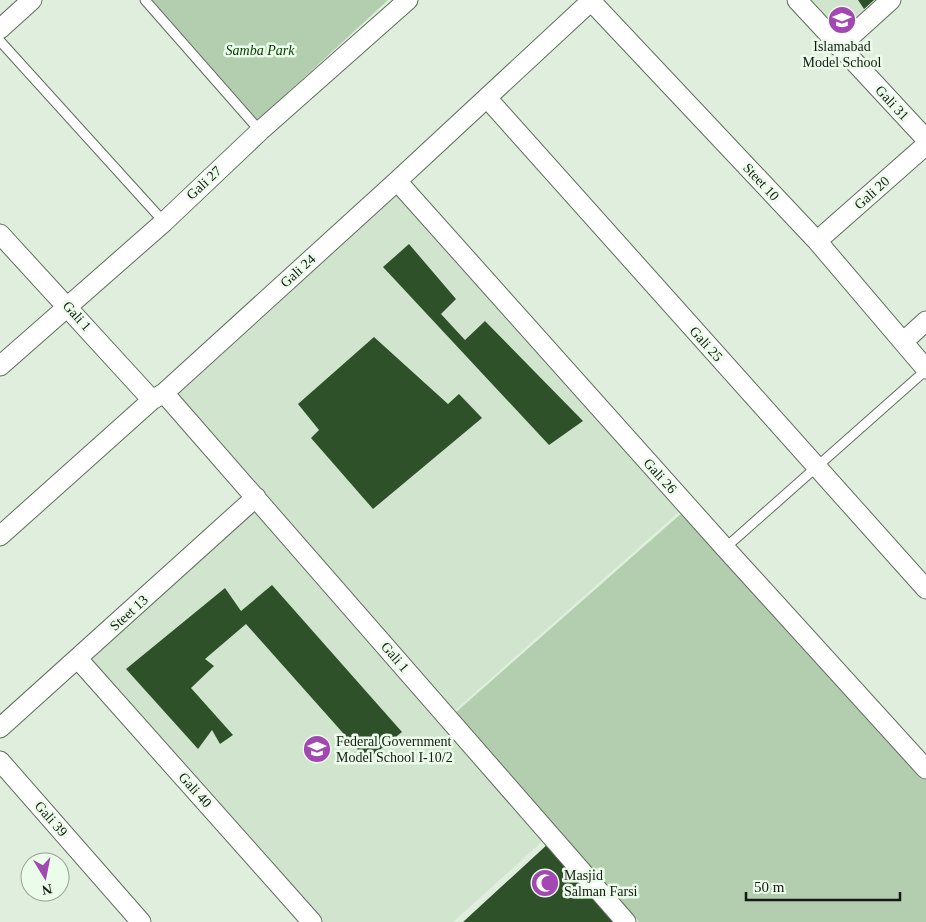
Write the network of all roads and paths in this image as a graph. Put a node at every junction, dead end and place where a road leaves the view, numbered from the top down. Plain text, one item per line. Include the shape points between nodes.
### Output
1 (32, 0) edge
2 (145, 0) edge
3 (591, 0) edge
4 (797, 0) edge
5 (891, 0) edge
6 (402, 2) edge
7 (0, 29) edge
8 (0, 41) edge
9 (839, 47) junction
10 (487, 98) junction
11 (260, 131) junction
12 (926, 139) edge
13 (926, 145) edge
14 (397, 181) junction
15 (164, 222) junction
16 (0, 234) edge
17 (817, 241) junction
18 (68, 306) junction
19 (926, 321) edge
20 (903, 342) junction
21 (0, 366) edge
22 (926, 369) edge
23 (158, 396) junction
24 (817, 468) junction
25 (256, 497) junction
26 (0, 536) edge
27 (725, 548) junction
28 (926, 589) edge
29 (78, 659) junction
30 (0, 728) edge
31 (0, 761) edge
32 (926, 769) edge
33 (141, 922) edge
34 (312, 922) edge
35 (626, 922) edge

1 - 7 street
2 - 11 lane
3 - 10 street, Gali 24
3 - 17 street, Steet 10
4 - 9 street, Gali 31
5 - 9 street
6 - 11 street, Gali 27
8 - 15 lane
9 - 12 street, Gali 31
10 - 14 street, Gali 24
10 - 24 street, Gali 25
11 - 15 street, Gali 27
13 - 17 street, Gali 20
14 - 23 street, Gali 24
14 - 27 street, Gali 26
15 - 18 street, Gali 27
16 - 18 street, Gali 1
17 - 20 street, Steet 10
18 - 21 street, Gali 27
18 - 23 street, Gali 1
19 - 20 street
20 - 22 street, Steet 10
22 - 24 lane
23 - 25 street, Gali 1
23 - 26 street, Gali 24
24 - 27 lane
24 - 28 street, Gali 25
25 - 29 street, Steet 13
25 - 35 street, Gali 1
27 - 32 street, Gali 26
29 - 30 street, Steet 13
29 - 34 street, Gali 40
31 - 33 street, Gali 39

